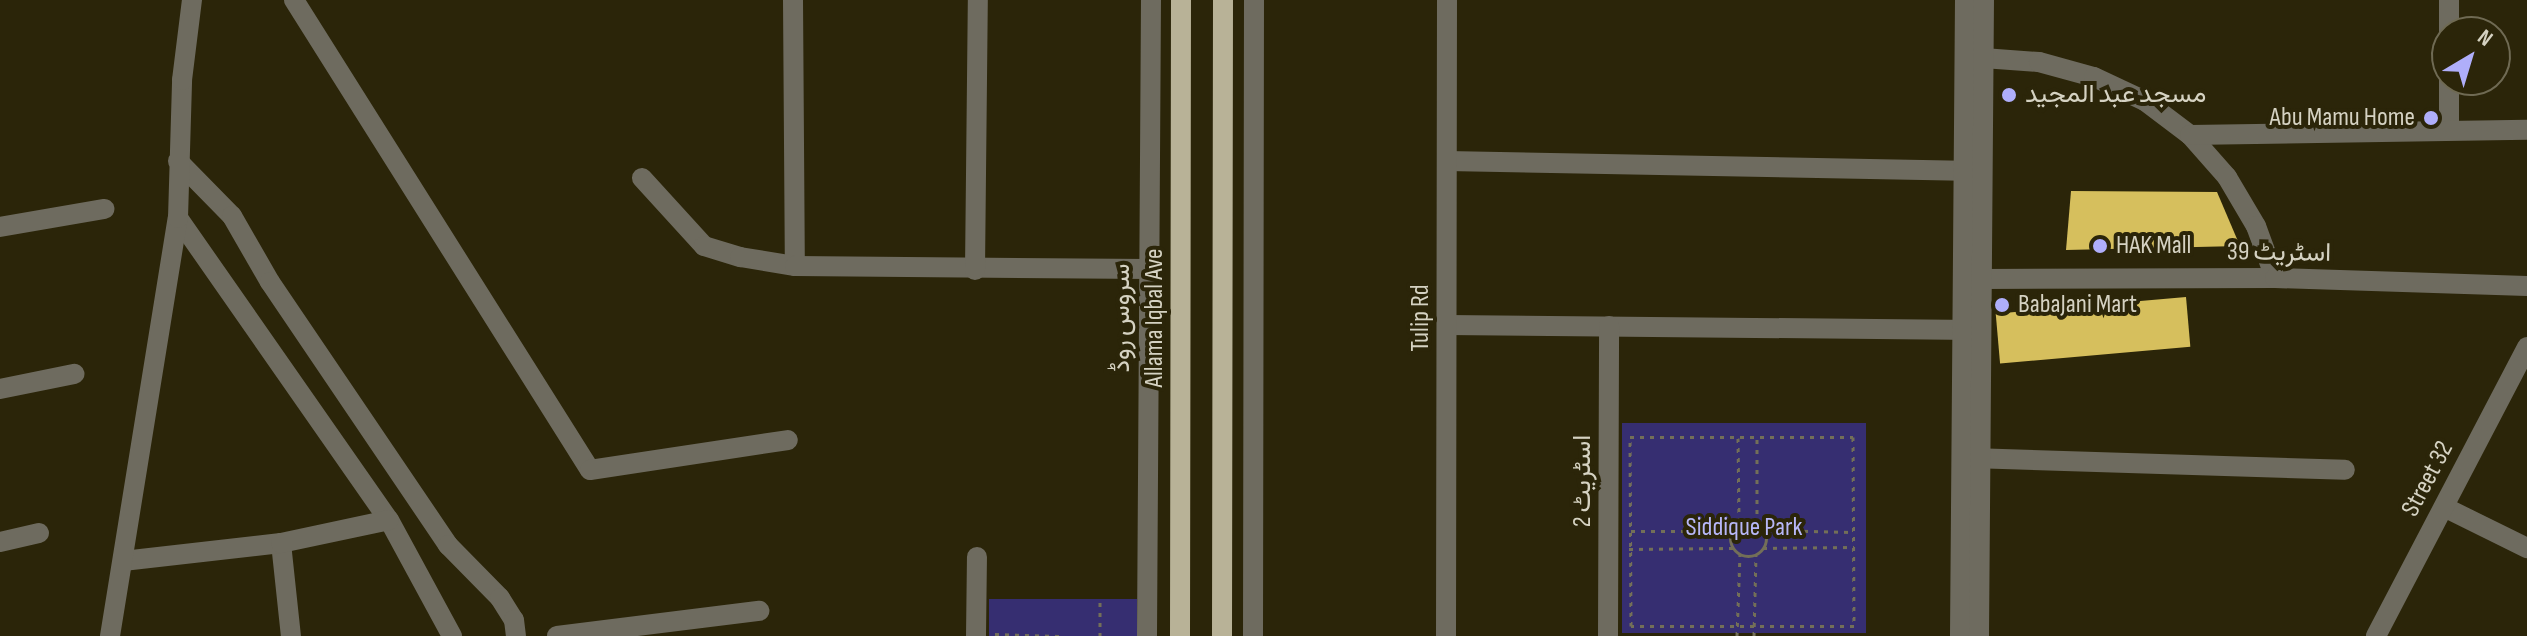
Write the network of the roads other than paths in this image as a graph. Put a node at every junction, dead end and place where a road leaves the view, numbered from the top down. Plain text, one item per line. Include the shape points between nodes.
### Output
1 (192, 0) edge
2 (294, 0) edge
3 (793, 0) edge
4 (978, 0) edge
5 (1151, 0) edge
6 (1181, 0) edge
7 (1223, 0) edge
8 (1254, 0) edge
9 (1447, 0) edge
10 (1965, 0) edge
11 (1984, 0) edge
12 (1983, 58) junction
13 (2449, 96) edge
14 (2449, 128) junction
15 (2527, 130) edge
16 (2190, 135) junction
17 (178, 161) junction
18 (1447, 161) junction
19 (1973, 171) junction
20 (642, 178) dead end
21 (104, 209) dead end
22 (178, 218) junction
23 (0, 227) edge
24 (795, 266) junction
25 (1148, 269) junction
26 (975, 270) junction
27 (2275, 278) junction
28 (1982, 279) junction
29 (2527, 286) edge
30 (1447, 325) junction
31 (1609, 326) junction
32 (1972, 330) junction
33 (2527, 347) edge
34 (74, 374) dead end
35 (0, 389) edge
36 (788, 440) dead end
37 (1972, 458) junction
38 (2345, 470) dead end
39 (2444, 507) junction
40 (389, 520) junction
41 (39, 533) dead end
42 (0, 542) edge
43 (281, 543) junction
44 (2527, 548) edge
45 (977, 557) dead end
46 (123, 561) junction
47 (759, 611) dead end
48 (976, 635) edge
49 (110, 636) edge
50 (291, 636) edge
51 (452, 636) edge
52 (516, 636) edge
53 (557, 636) edge
54 (1147, 636) edge
55 (1180, 636) edge
56 (1222, 636) edge
57 (1253, 636) edge
58 (1446, 636) edge
59 (1608, 636) edge
60 (1960, 636) edge
61 (1979, 636) edge
62 (2376, 636) edge

1 - 17 street
2 - 36 street via 590,470
3 - 24 street
4 - 26 street
5 - 25 street, سروس روڈ
6 - 55 main road, Allama Iqbal Ave
7 - 56 main road
8 - 57 street
9 - 18 street, Tulip Rd
10 - 19 street
11 - 12 street
12 - 16 street via 2039,62 2094,77 2145,101
12 - 19 street
13 - 14 street
14 - 15 street
14 - 16 street
16 - 27 street via 2242,201
17 - 22 street
17 - 52 street via 232,216 270,282 448,545 500,598 514,620
18 - 19 street
18 - 30 street, Tulip Rd
19 - 28 street
19 - 32 street
20 - 24 street via 704,246
21 - 23 street
22 - 40 street
22 - 46 street
24 - 26 street
25 - 26 street
25 - 54 street, سروس روڈ
27 - 28 street, اسٹریٹ 39
27 - 29 street, اسٹریٹ 39
28 - 32 street
30 - 31 street
30 - 58 street, Tulip Rd
31 - 32 street
31 - 59 street, اسٹریٹ 2
32 - 37 street
33 - 39 street, Street 32
34 - 35 street
37 - 38 street
37 - 60 street
37 - 61 street
39 - 44 street
39 - 62 street, Street 32
40 - 43 street
40 - 51 street
41 - 42 street
43 - 46 street
43 - 50 street
45 - 48 street
46 - 49 street
47 - 53 street

